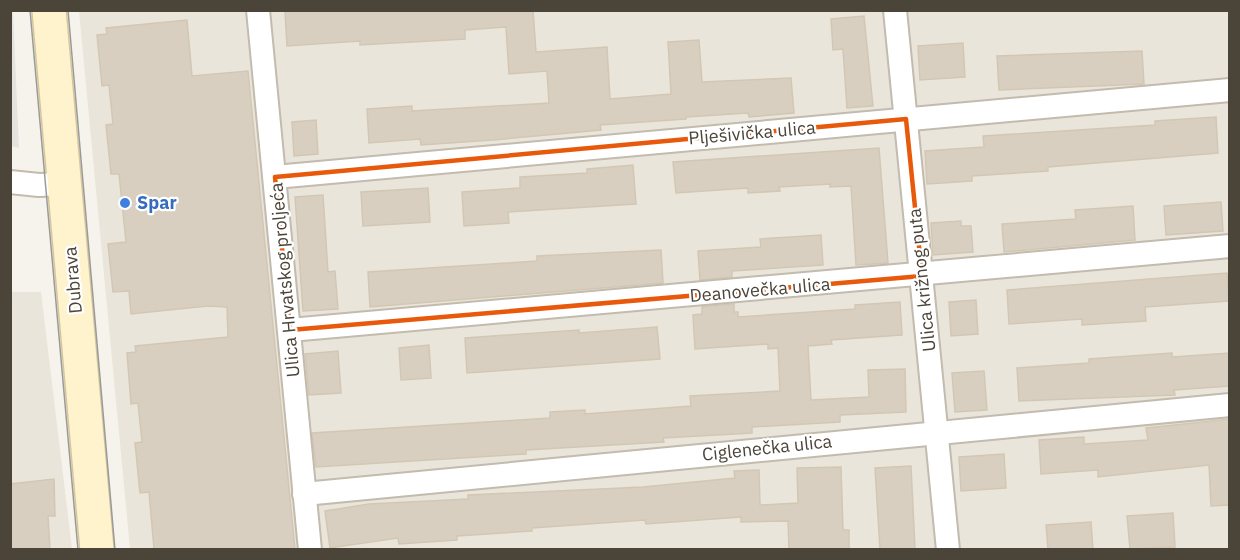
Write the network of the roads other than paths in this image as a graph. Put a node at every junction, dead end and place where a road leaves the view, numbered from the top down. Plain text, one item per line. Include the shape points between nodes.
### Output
1 (49, 10) edge
2 (258, 10) edge
3 (895, 10) edge
4 (1230, 90) edge
5 (906, 119) junction
6 (275, 177) junction
7 (10, 182) edge
8 (64, 184) junction
9 (1230, 246) edge
10 (922, 276) junction
11 (290, 330) junction
12 (1230, 405) edge
13 (936, 432) junction
14 (304, 494) junction
15 (97, 549) edge
16 (310, 549) edge
17 (948, 549) edge

1 - 8 main road, Dubrava
2 - 6 street, Ulica Hrvatskog proljeća
3 - 5 street, Ulica križnog puta
4 - 5 street, Plješivička ulica
5 - 6 street, Plješivička ulica
5 - 10 street, Ulica križnog puta
6 - 11 street, Ulica Hrvatskog proljeća
7 - 8 street
8 - 15 main road, Dubrava
9 - 10 street, Deanovečka ulica
10 - 11 street, Deanovečka ulica
10 - 13 street, Ulica križnog puta
11 - 14 street, Ulica Hrvatskog proljeća
12 - 13 street, Ciglenečka ulica
13 - 14 street, Ciglenečka ulica
13 - 17 street, Ulica križnog puta
14 - 16 street, Ulica Hrvatskog proljeća

